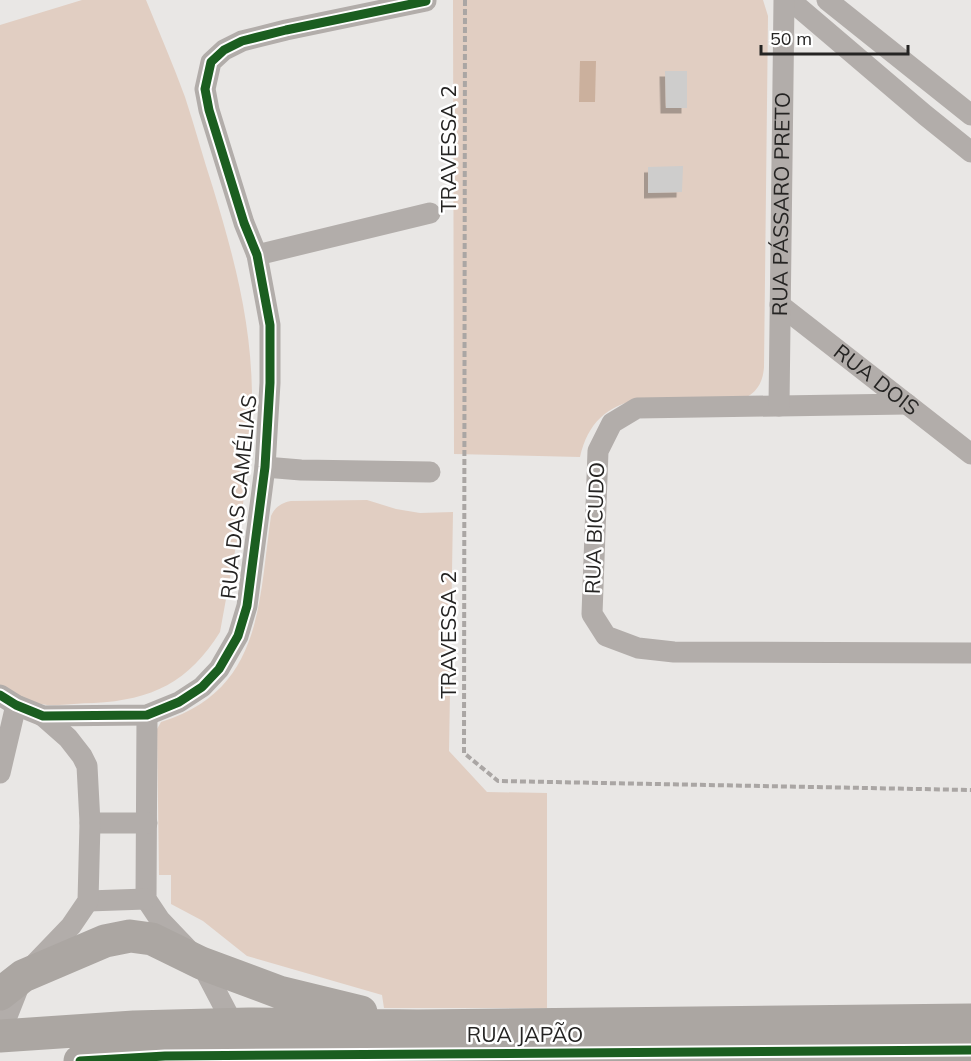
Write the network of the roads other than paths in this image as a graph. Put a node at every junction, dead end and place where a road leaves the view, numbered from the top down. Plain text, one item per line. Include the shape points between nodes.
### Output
1 (784, 0) edge
2 (790, 0) edge
3 (827, 0) edge
4 (426, 1) edge
5 (944, 92) junction
6 (925, 115) junction
7 (971, 115) edge
8 (971, 152) edge
9 (430, 213) dead end
10 (257, 255) junction
11 (780, 304) junction
12 (907, 404) junction
13 (779, 406) junction
14 (971, 454) edge
15 (266, 466) junction
16 (430, 472) dead end
17 (971, 653) edge
18 (8, 700) edge
19 (147, 715) junction
20 (43, 716) junction
21 (0, 773) edge
22 (90, 823) junction
23 (147, 823) junction
24 (146, 899) junction
25 (88, 900) junction
26 (201, 963) junction
27 (11, 985) edge
28 (971, 1020) edge
29 (233, 1024) junction
30 (418, 1026) junction
31 (0, 1035) edge
32 (971, 1050) edge
33 (157, 1058) edge
34 (80, 1061) edge

1 - 11 street, RUA PÁSSARO PRETO
2 - 6 street
3 - 5 street
4 - 10 street, RUA DAS CAMÉLIAS via 242,41 211,62 206,89 209,110
5 - 6 street
5 - 7 street
6 - 8 street
9 - 10 street
10 - 15 street, RUA DAS CAMÉLIAS via 270,325
11 - 12 street, RUA DOIS
11 - 13 street, RUA PÁSSARO PRETO
12 - 13 street, RUA BICUDO
12 - 14 street, RUA DOIS
13 - 17 street, RUA BICUDO via 637,408 612,423 598,451 592,614 606,636 638,648 674,652
15 - 16 street
15 - 19 street, RUA DAS CAMÉLIAS via 247,606 238,636 219,669 202,687
18 - 20 street
18 - 21 street
19 - 20 street, RUA DAS CAMÉLIAS
19 - 23 street
20 - 22 street via 68,738 87,766
22 - 23 street
22 - 25 street
23 - 24 street
24 - 25 street
24 - 26 street via 160,920
25 - 27 street via 71,926
26 - 27 main road via 152,939 130,936 105,941
26 - 29 street
26 - 30 main road via 279,992
27 - 31 street
28 - 30 main road, RUA JAPÃO
29 - 30 main road, RUA JAPÃO
29 - 31 main road, RUA JAPÃO
32 - 33 main road, RUA JAPÃO
33 - 34 main road, RUA JAPÃO

